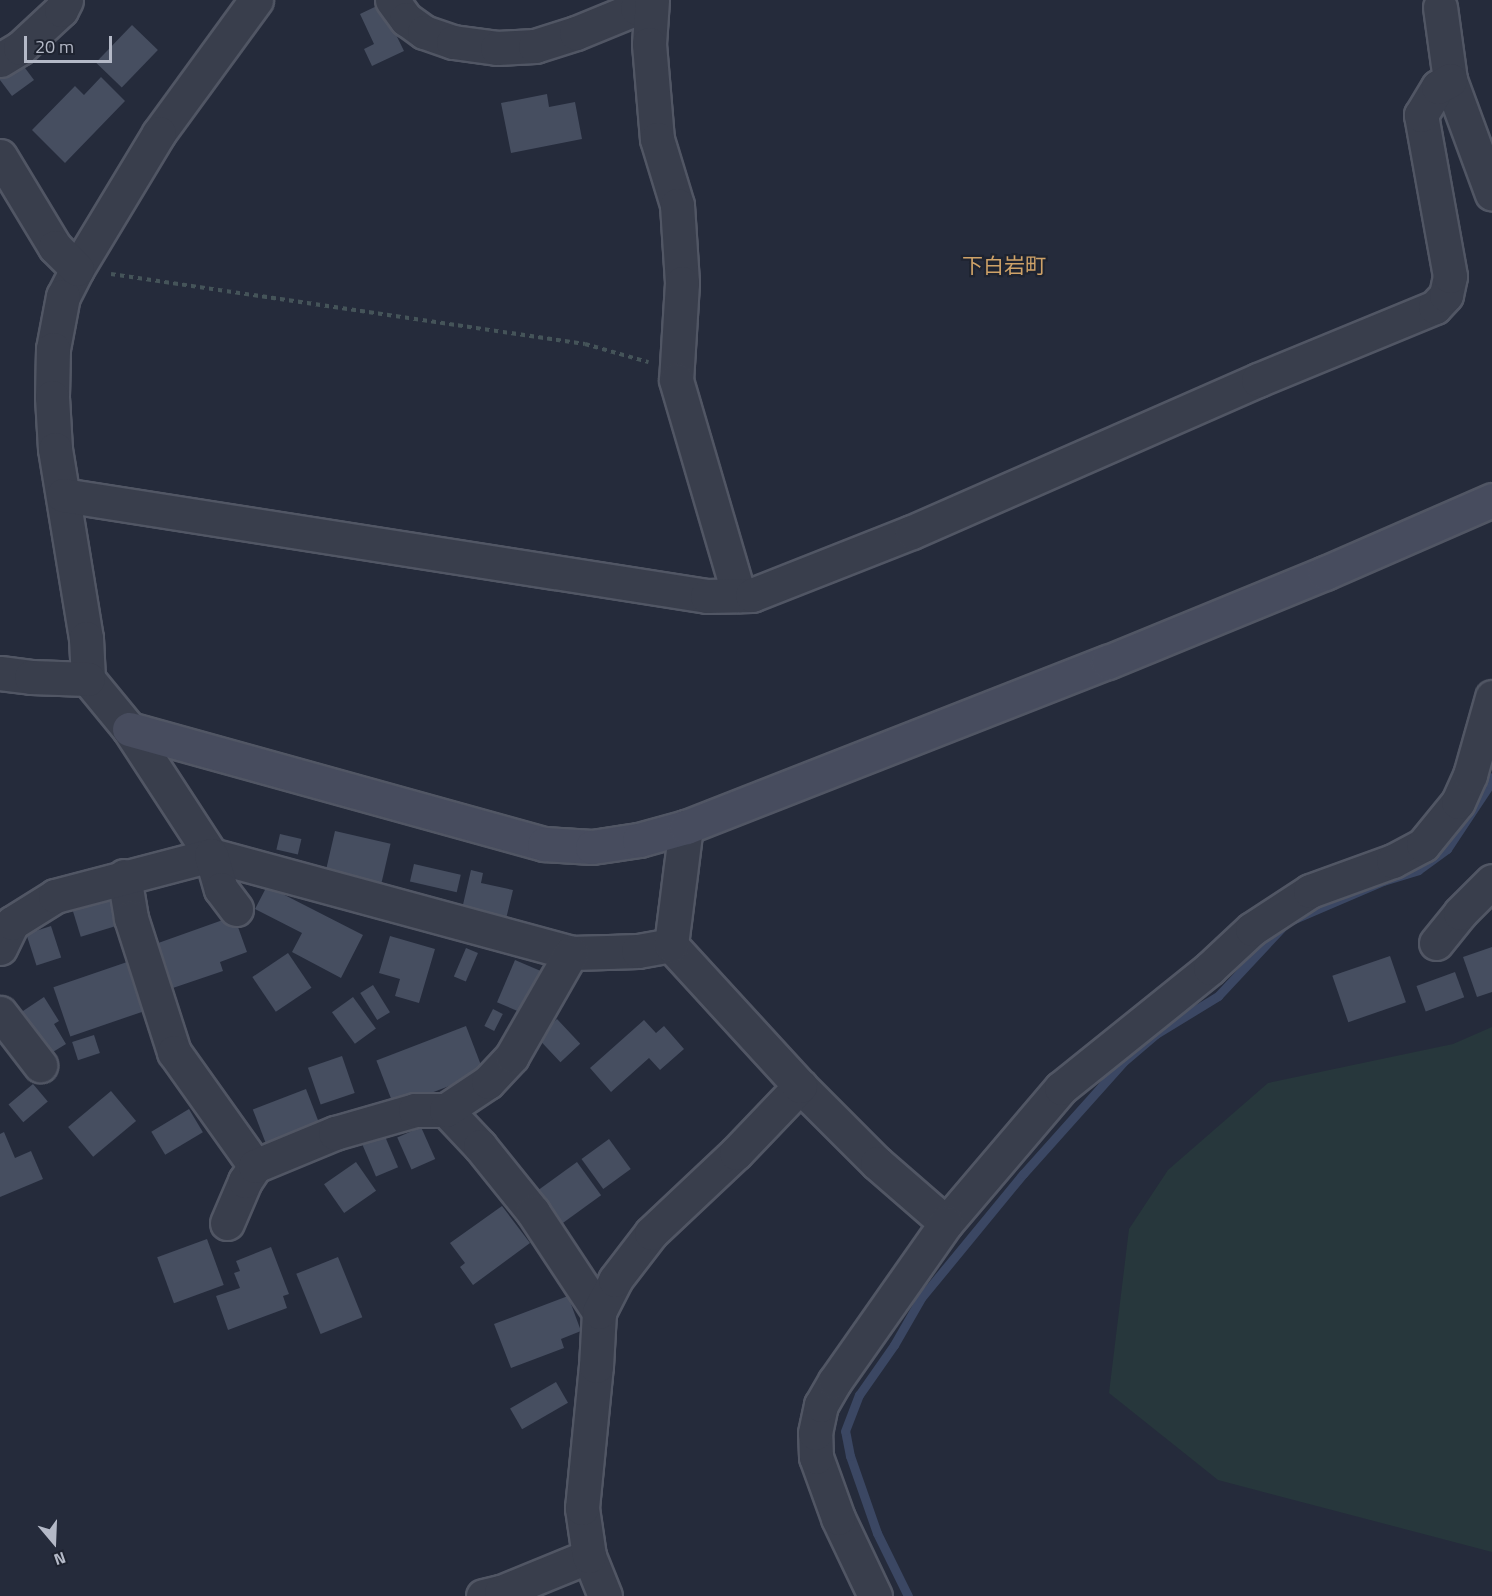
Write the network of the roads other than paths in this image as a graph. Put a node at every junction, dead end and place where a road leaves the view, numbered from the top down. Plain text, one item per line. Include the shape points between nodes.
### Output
1 (66, 0) edge
2 (256, 0) edge
3 (392, 0) edge
4 (648, 0) edge
5 (652, 0) edge
6 (1440, 7) dead end
7 (0, 60) edge
8 (1450, 80) junction
9 (0, 156) edge
10 (1492, 194) edge
11 (77, 269) junction
12 (63, 495) junction
13 (1492, 500) edge
14 (738, 595) junction
15 (0, 673) edge
16 (88, 680) junction
17 (1492, 697) edge
18 (129, 729) junction
19 (686, 827) junction
20 (211, 855) junction
21 (124, 876) junction
22 (1492, 881) edge
23 (236, 909) dead end
24 (4, 930) edge
25 (1436, 943) dead end
26 (670, 945) junction
27 (571, 953) junction
28 (0, 1013) edge
29 (40, 1065) dead end
30 (800, 1086) junction
31 (446, 1110) junction
32 (255, 1166) junction
33 (226, 1223) dead end
34 (946, 1223) junction
35 (599, 1312) junction
36 (589, 1556) junction
37 (483, 1596) edge
38 (604, 1596) edge
39 (875, 1596) edge

1 - 7 street via 61,10 20,48
2 - 11 street via 159,133
3 - 4 street via 406,19 424,32 453,42 497,48 546,43 612,19
5 - 14 street via 649,44 657,139 677,205 682,283 676,380
6 - 8 street
8 - 10 street
8 - 14 street via 1438,87 1421,115 1450,276 1446,295 1435,307 1247,384 912,532 782,585 752,595
9 - 11 street via 56,247
11 - 12 street via 63,296 53,349 52,397
12 - 14 street via 707,596
12 - 16 street via 87,638
13 - 19 street via 1108,662
15 - 16 street
16 - 18 street
17 - 34 street via 1470,775 1458,802 1423,844 1393,861 1310,891 1252,929 1210,968 1060,1088
18 - 19 street via 544,844 592,847
18 - 20 street
19 - 26 street
20 - 21 street
20 - 23 street via 221,889
20 - 27 street
21 - 24 street via 54,896
21 - 32 street via 131,918 174,1052
22 - 25 street
26 - 27 street via 638,951
26 - 30 street
27 - 31 street via 501,1071
28 - 29 street
30 - 34 street via 877,1163
30 - 35 street via 651,1233 615,1280
31 - 32 street via 415,1110 346,1130
31 - 35 street via 533,1212
32 - 33 street
34 - 39 street via 835,1381 821,1405 815,1433 816,1457 838,1518
35 - 36 street via 582,1508
36 - 37 street
36 - 38 street

